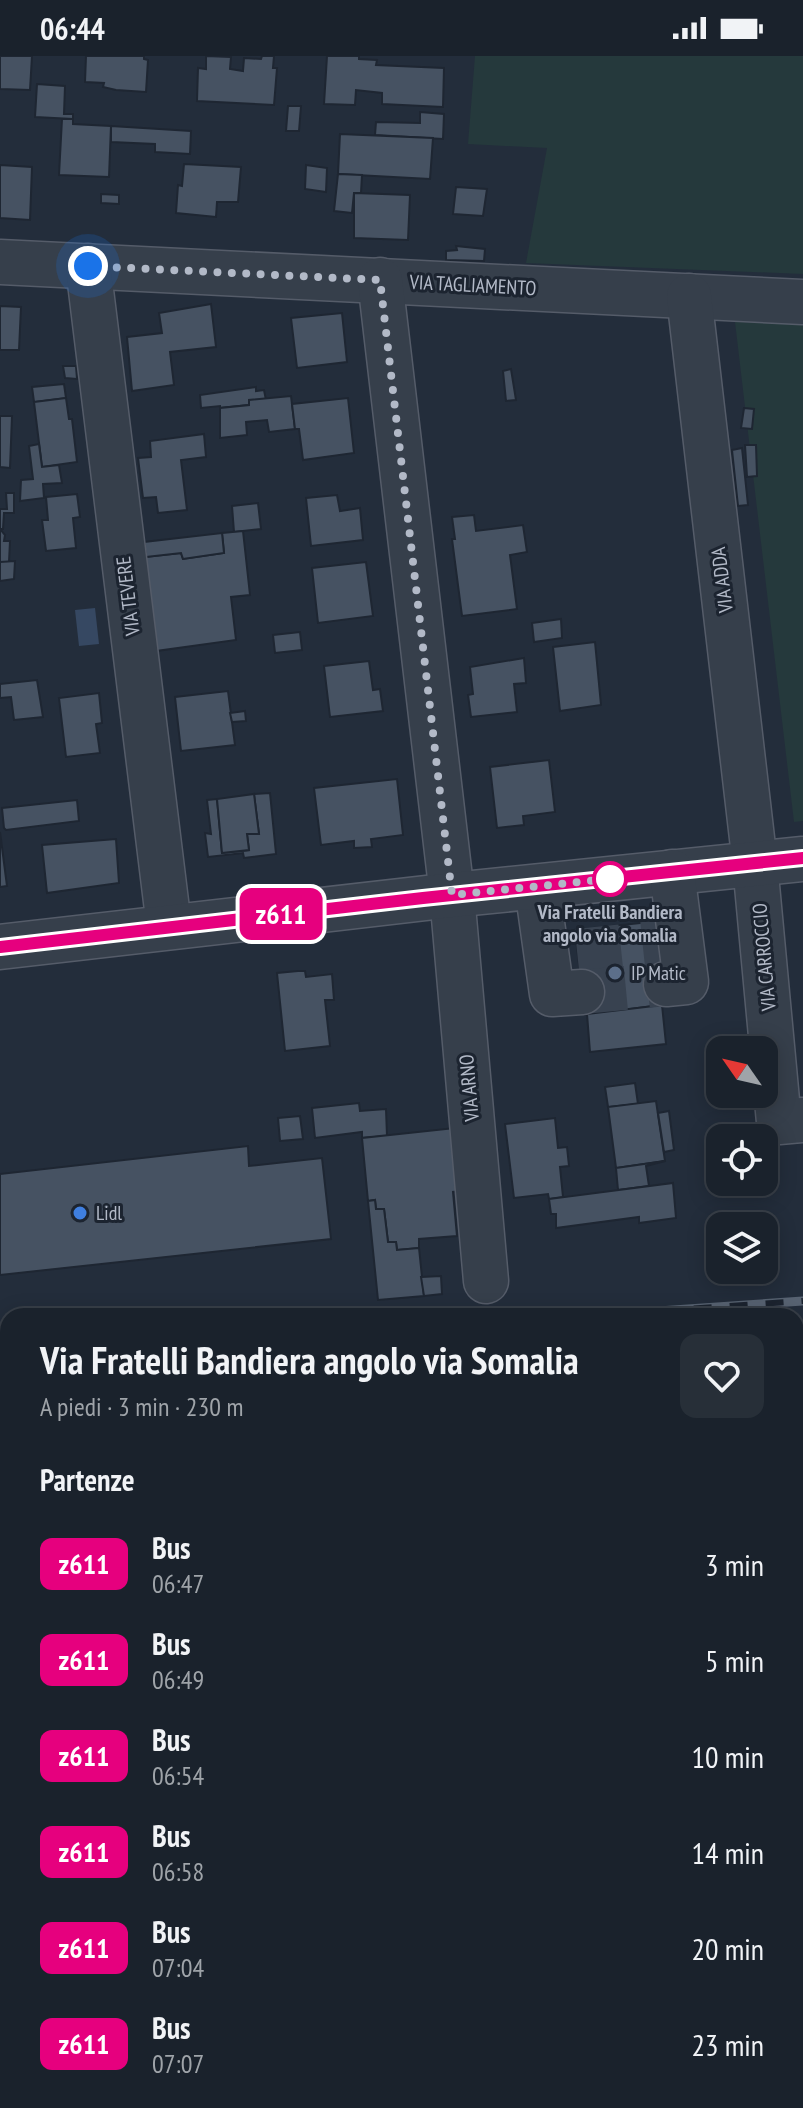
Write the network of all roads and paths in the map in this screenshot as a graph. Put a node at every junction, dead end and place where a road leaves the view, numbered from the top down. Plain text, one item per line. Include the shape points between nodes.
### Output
1 (0, 262) edge
2 (88, 266) junction
3 (380, 280) junction
4 (689, 296) junction
5 (803, 302) edge
6 (803, 859) edge
7 (755, 864) junction
8 (672, 872) junction
9 (537, 887) junction
10 (452, 895) junction
11 (169, 926) junction
12 (0, 947) edge
13 (669, 955) dead end
14 (569, 965) dead end
15 (803, 1120) edge
16 (486, 1281) dead end

1 - 2 street, VIA TAGLIAMENTO
2 - 3 street, VIA TAGLIAMENTO
2 - 11 street, VIA TEVERE
3 - 4 street, VIA TAGLIAMENTO
3 - 10 street, VIA ARNO
4 - 5 street, VIA TAGLIAMENTO
4 - 7 street, VIA ADDA
6 - 7 street
7 - 8 street
7 - 15 street, VIA CARROCCIO via 779,1122
8 - 9 street
8 - 13 street
9 - 10 street
9 - 14 street
10 - 11 street
10 - 16 street, VIA ARNO
11 - 12 street

